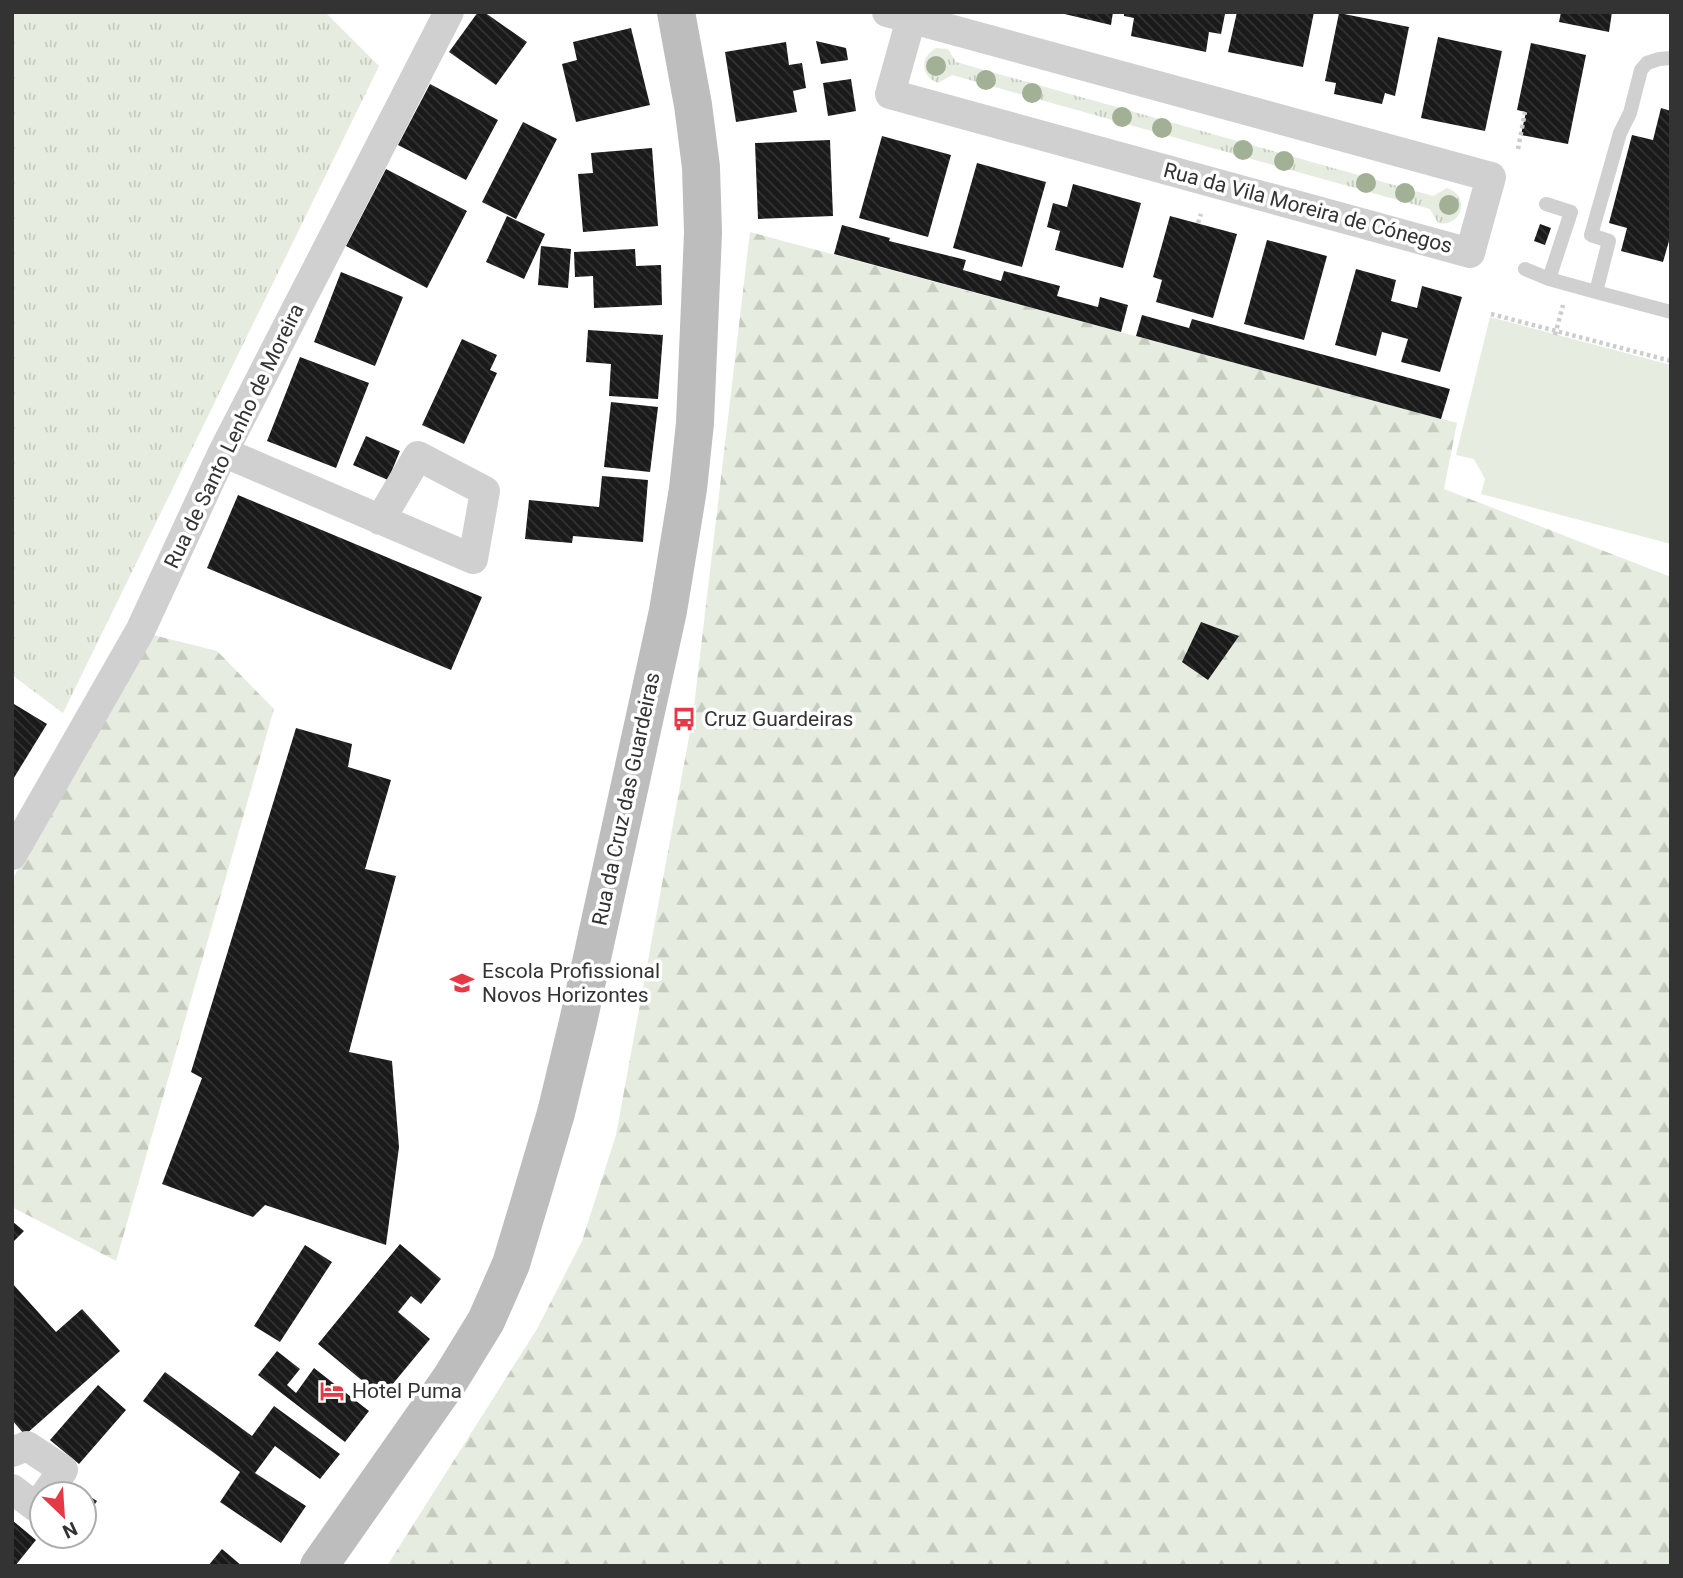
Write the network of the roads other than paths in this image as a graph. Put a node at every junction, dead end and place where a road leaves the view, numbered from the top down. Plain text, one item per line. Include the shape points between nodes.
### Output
1 (449, 12) edge
2 (676, 12) edge
3 (899, 16) edge
4 (1671, 58) edge
5 (1546, 204) dead end
6 (1525, 269) dead end
7 (1549, 279) junction
8 (1596, 292) junction
9 (1671, 312) edge
10 (223, 452) junction
11 (380, 520) dead end
12 (12, 855) edge
13 (12, 1452) edge
14 (56, 1480) edge
15 (12, 1489) edge
16 (28, 1501) edge
17 (319, 1566) edge

1 - 10 street, Rua de Santo Lenho de Moreira
2 - 17 main road, Rua da Cruz das Guardeiras via 701,167 703,233 695,423 668,611 578,1022 527,1213 486,1321
3 - 3 street, Rua da Vila Moreira de Cónegos via 890,94 1470,253 1491,177
4 - 8 lane via 1647,63 1640,70 1630,113 1619,133 1591,235 1609,241
5 - 7 lane via 1571,212
6 - 7 lane
7 - 8 lane
8 - 9 lane
10 - 11 street
10 - 12 street, Rua de Santo Lenho de Moreira via 139,631
13 - 14 street via 27,1446 63,1470
15 - 16 street

